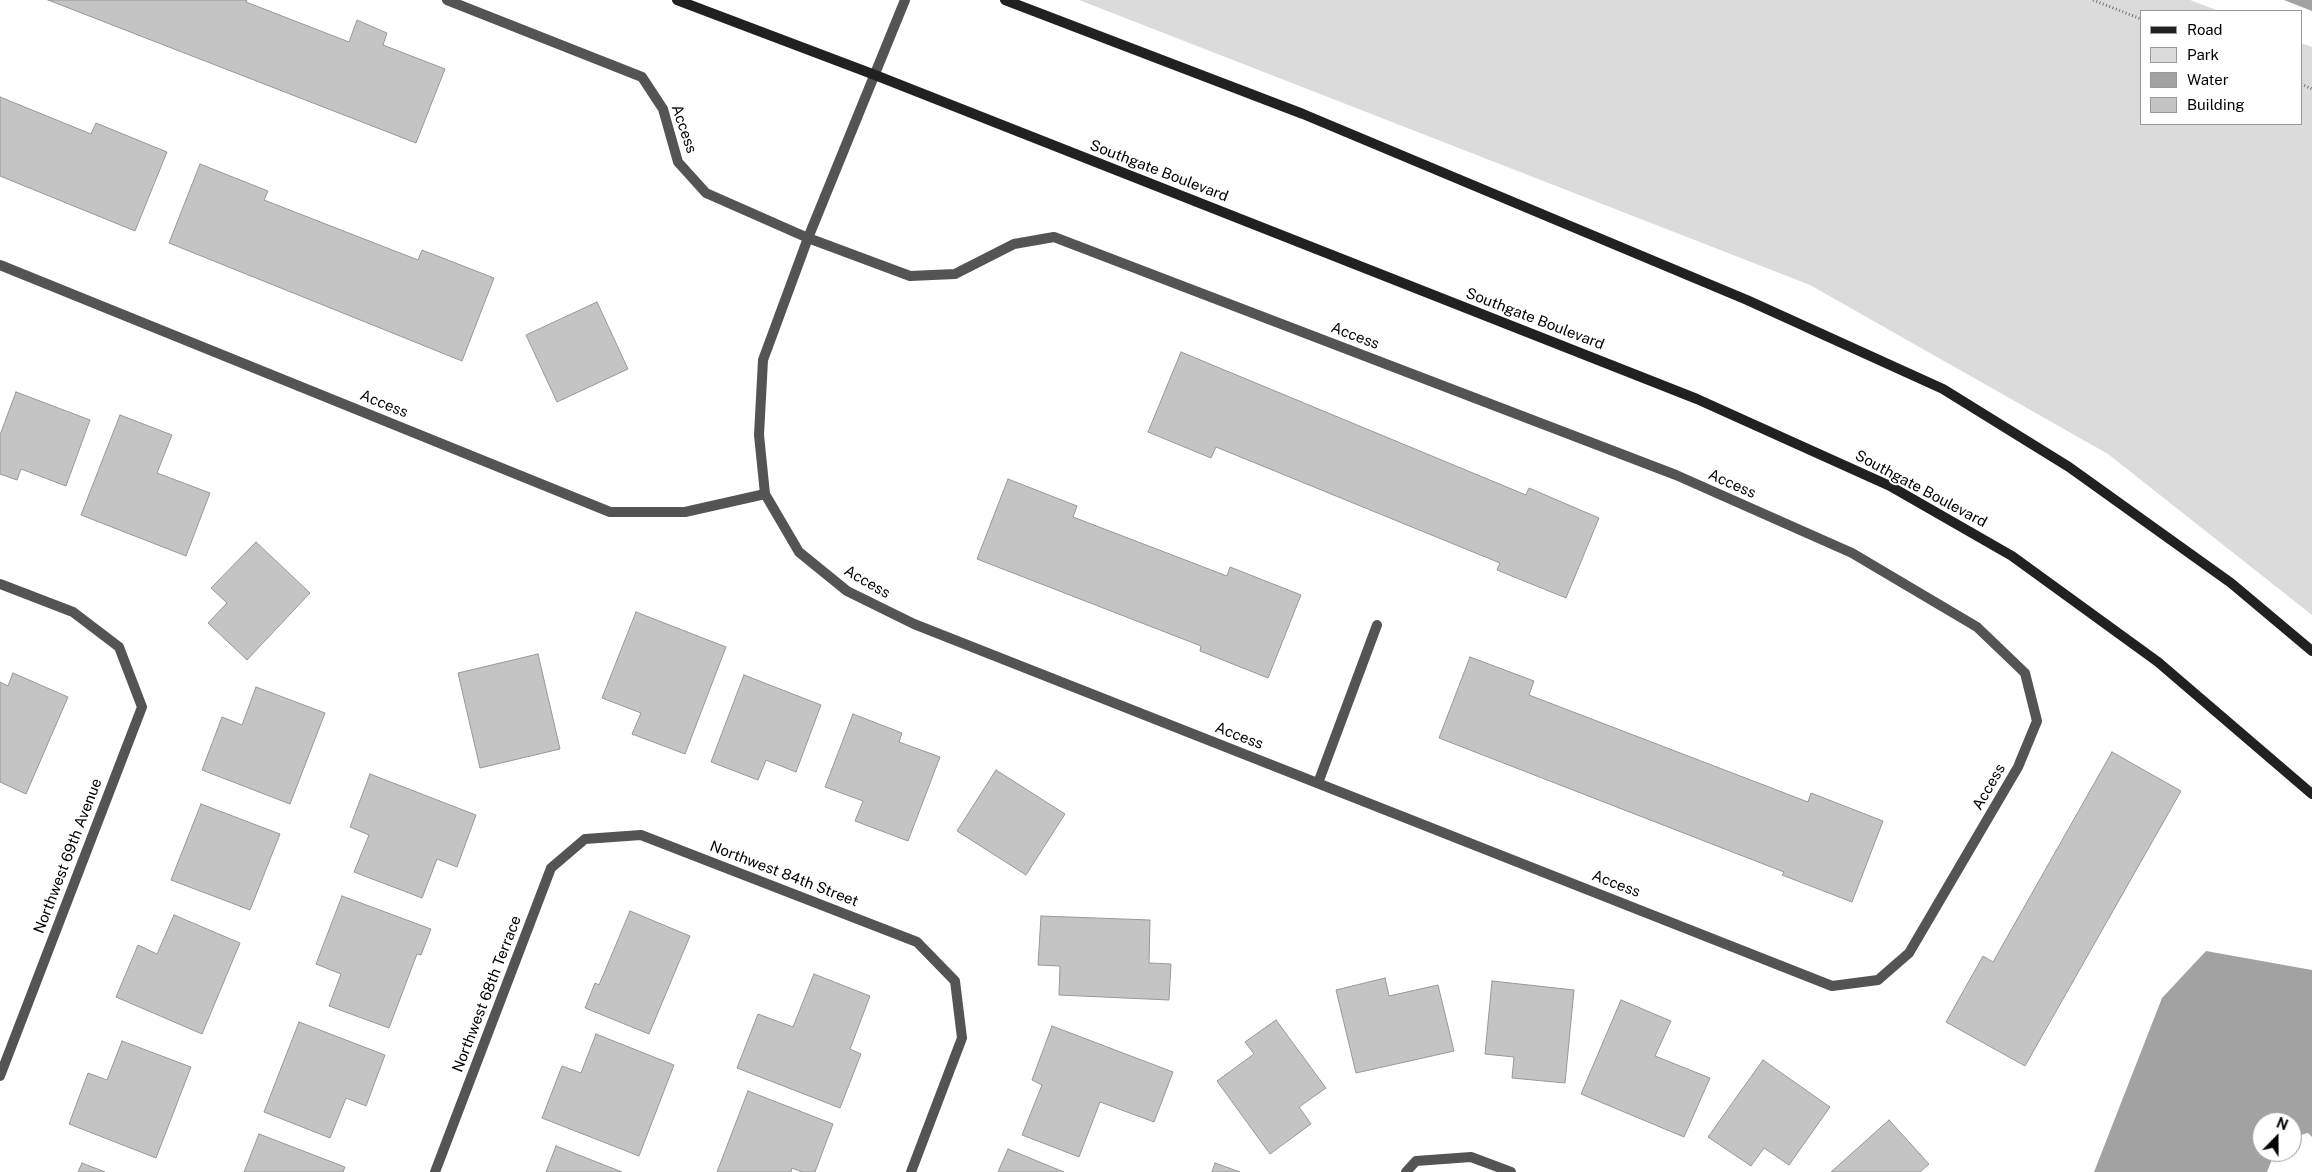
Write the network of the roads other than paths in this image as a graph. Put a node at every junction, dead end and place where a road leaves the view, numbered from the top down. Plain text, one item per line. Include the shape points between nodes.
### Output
1 (447, 0) edge
2 (678, 0) edge
3 (905, 0) edge
4 (1005, 0) edge
5 (875, 75) junction
6 (808, 238) junction
7 (0, 266) edge
8 (765, 494) junction
9 (0, 584) edge
10 (1377, 625) dead end
11 (2312, 651) edge
12 (1318, 783) junction
13 (2312, 794) edge
14 (585, 839) joint
15 (3, 1061) edge
16 (0, 1076) edge
17 (436, 1172) edge
18 (911, 1172) edge
19 (1406, 1172) edge
20 (1512, 1172) edge

1 - 6 street, Access via 642,77 662,109 678,162 706,193
2 - 5 main road, Southgate Boulevard
3 - 5 street, Access
4 - 11 main road via 1303,114 1747,300 1943,389 2077,473 2231,583
5 - 6 street, Access
5 - 13 main road, Southgate Boulevard via 1697,399 1890,486 2012,556 2158,662
6 - 8 street, Access via 763,360 759,435
6 - 12 street, Access via 910,276 955,274 1014,244 1054,237 1676,475 1852,553 1977,626 2025,673 2037,721 2018,767 1909,953 1878,980 1832,986
7 - 8 street, Access via 610,512 685,512
8 - 12 street, Access via 799,552 847,591 914,624
9 - 15 street, Northwest 69th Avenue via 73,612 119,647 142,706
10 - 12 street
14 - 17 street, Northwest 68th Terrace via 550,868
14 - 18 street, Northwest 84th Street via 641,834 916,942 955,981 962,1038
15 - 16 street, Northwest 69th Avenue
19 - 20 street via 1416,1161 1471,1157

